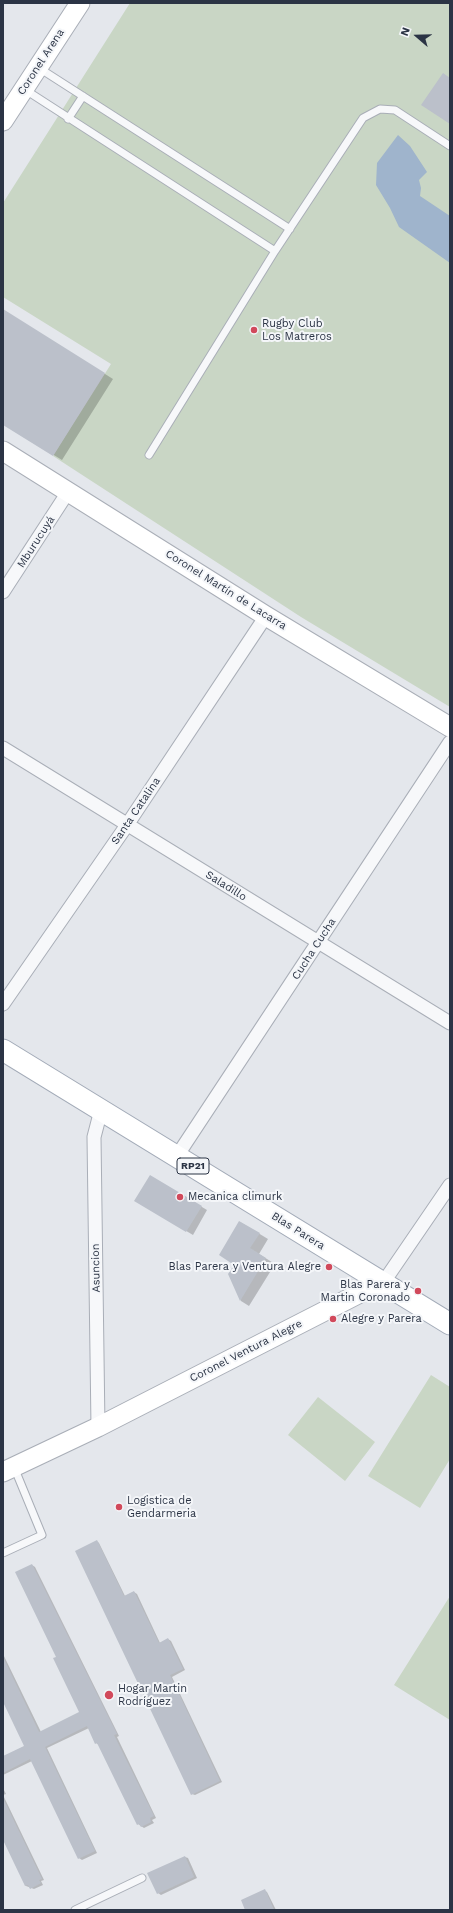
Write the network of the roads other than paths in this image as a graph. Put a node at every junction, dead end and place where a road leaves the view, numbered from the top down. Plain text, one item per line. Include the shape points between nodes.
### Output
1 (80, 3) edge
2 (38, 68) junction
3 (24, 89) junction
4 (83, 96) junction
5 (68, 119) junction
6 (3, 122) edge
7 (450, 146) edge
8 (290, 229) junction
9 (275, 251) junction
10 (3, 451) edge
11 (149, 455) dead end
12 (68, 492) junction
13 (3, 592) edge
14 (266, 616) junction
15 (450, 728) edge
16 (450, 742) edge
17 (3, 748) edge
18 (127, 825) junction
19 (318, 943) junction
20 (3, 1004) edge
21 (450, 1023) edge
22 (3, 1050) edge
23 (101, 1110) junction
24 (177, 1156) junction
25 (450, 1185) edge
26 (383, 1283) junction
27 (450, 1324) edge
28 (98, 1427) junction
29 (8, 1469) edge
30 (3, 1553) edge
31 (142, 1878) dead end
32 (75, 1910) edge

1 - 2 street, Coronel Arena
2 - 3 street, Coronel Arena
2 - 4 lane
3 - 5 lane
3 - 6 street, Coronel Arena
4 - 5 lane
4 - 8 lane
5 - 9 lane
7 - 8 lane via 395,110 380,109 372,112 363,118
8 - 9 lane
9 - 11 lane
10 - 12 street, Coronel Martín de Lacarra
12 - 13 street, Mburucuyá
12 - 14 street, Coronel Martín de Lacarra
14 - 15 street, Coronel Martín de Lacarra
14 - 18 street, Santa Catalina
16 - 19 street, Cucha Cucha
17 - 18 street, Saladillo
18 - 19 street, Saladillo
18 - 20 street, Santa Catalina
19 - 21 street, Saladillo
19 - 24 street, Cucha Cucha
22 - 23 main road, Blas Parera / RP21
23 - 24 main road, Blas Parera / RP21
23 - 28 street, Asuncion via 94,1137
24 - 26 main road, Blas Parera / RP21
25 - 26 street
26 - 27 main road, Blas Parera / RP21
26 - 28 street, Coronel Ventura Alegre
28 - 29 street, Coronel Ventura Alegre
29 - 30 lane via 42,1535
31 - 32 lane

